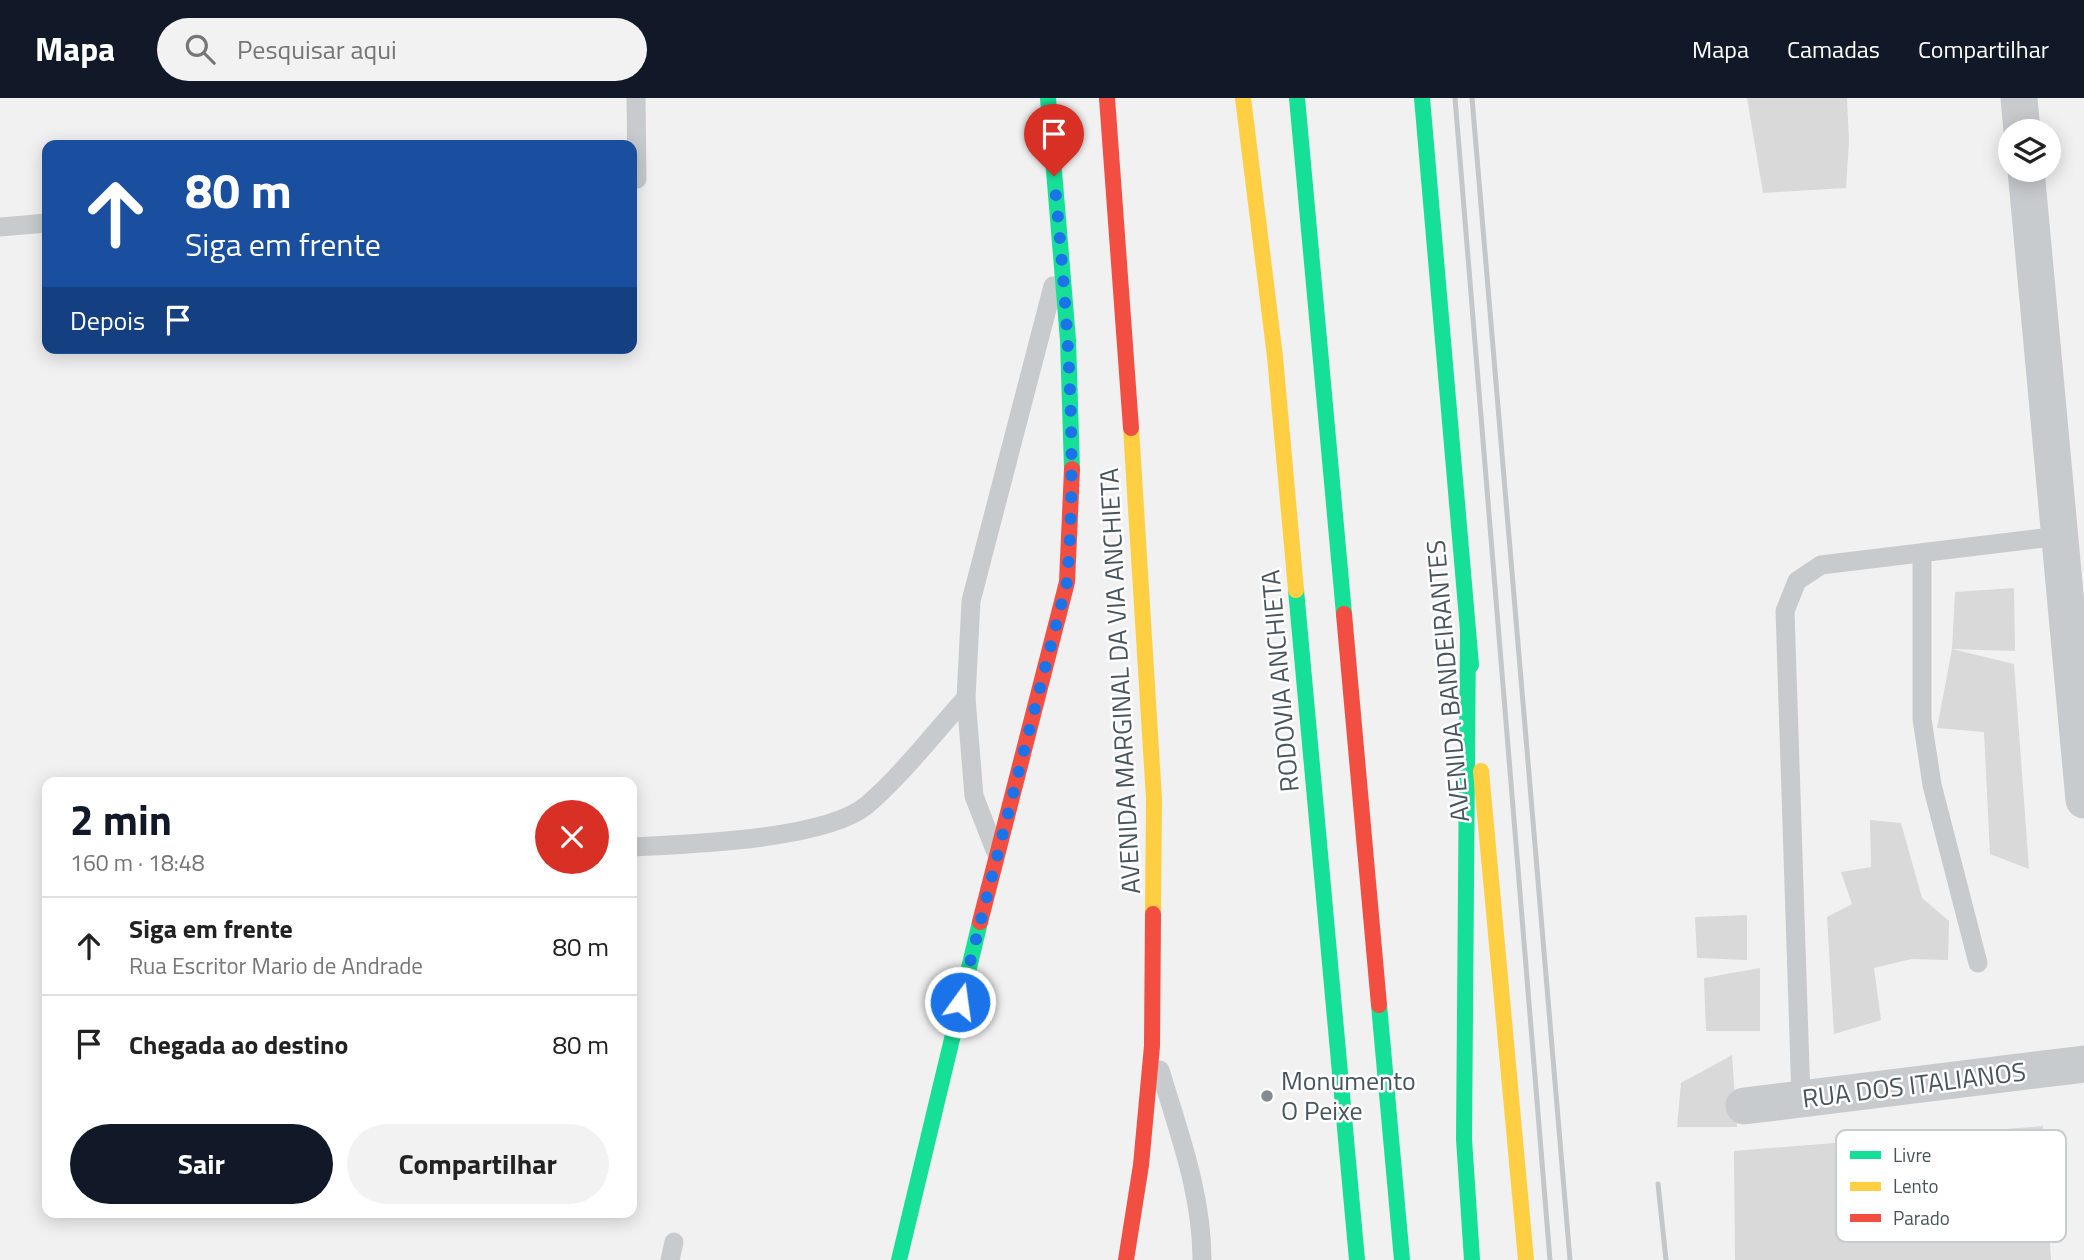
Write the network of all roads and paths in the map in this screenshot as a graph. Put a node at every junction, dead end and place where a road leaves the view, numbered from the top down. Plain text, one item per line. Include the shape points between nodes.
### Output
1 (636, 98) edge
2 (1048, 98) edge
3 (1107, 98) edge
4 (1243, 98) edge
5 (1297, 98) edge
6 (1422, 98) edge
7 (2019, 98) edge
8 (2021, 119) edge
9 (637, 140) edge
10 (2027, 182) edge
11 (42, 223) edge
12 (0, 227) edge
13 (1061, 255) junction
14 (2060, 536) junction
15 (1922, 554) junction
16 (1468, 631) junction
17 (966, 698) junction
18 (2084, 800) edge
19 (637, 847) edge
20 (997, 855) junction
21 (1978, 963) dead end
22 (1152, 1046) junction
23 (2084, 1063) edge
24 (1801, 1099) junction
25 (1744, 1106) dead end
26 (899, 1260) edge
27 (1126, 1260) edge
28 (1202, 1260) edge
29 (1357, 1260) edge
30 (1402, 1260) edge
31 (1472, 1260) edge
32 (1526, 1260) edge

1 - 9 lane
2 - 13 main road, AVENIDA MARGINAL DA VIA ANCHIETA
3 - 22 main road, AVENIDA MARGINAL DA VIA ANCHIETA via 1154,799
4 - 29 main road, RODOVIA ANCHIETA via 1275,357
5 - 30 main road
6 - 16 main road, AVENIDA BANDEIRANTES
7 - 8 street
10 - 14 street
11 - 12 lane
13 - 17 lane via 971,601
13 - 20 main road, AVENIDA MARGINAL DA VIA ANCHIETA via 1072,521 1067,582
14 - 15 lane
14 - 18 street
15 - 21 lane via 1922,719 1932,785
15 - 24 lane via 1821,565 1797,581 1785,611
16 - 31 main road via 1464,1139
16 - 32 main road, AVENIDA BANDEIRANTES
17 - 19 lane via 866,806 834,824 725,842
17 - 20 lane via 974,796
20 - 26 main road, AVENIDA MARGINAL DA VIA ANCHIETA
22 - 27 main road, AVENIDA MARGINAL DA VIA ANCHIETA via 1141,1166
22 - 28 lane via 1192,1175
23 - 24 street, RUA DOS ITALIANOS
24 - 25 street, RUA DOS ITALIANOS

